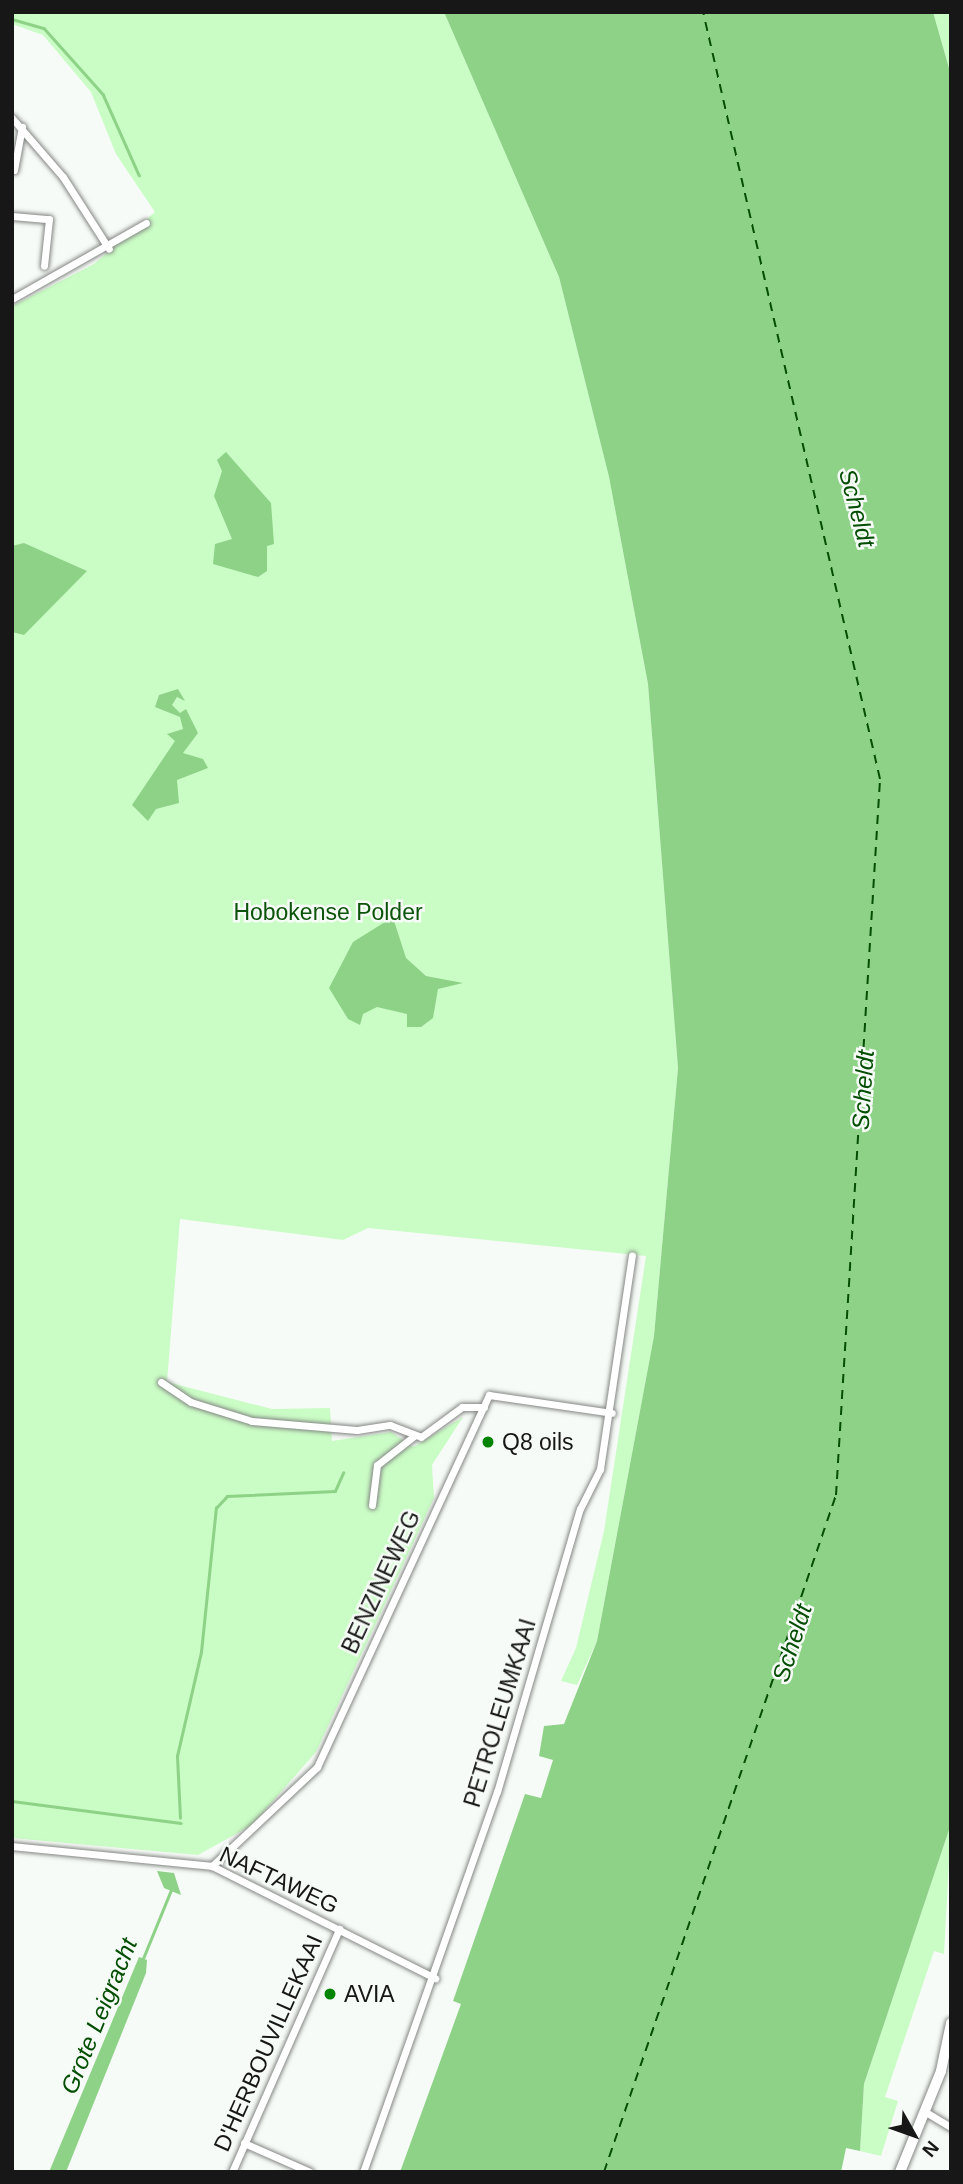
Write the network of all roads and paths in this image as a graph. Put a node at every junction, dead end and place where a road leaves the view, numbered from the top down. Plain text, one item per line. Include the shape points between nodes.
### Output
1 (12, 118) edge
2 (22, 127) junction
3 (14, 170) edge
4 (12, 216) edge
5 (146, 223) dead end
6 (109, 249) junction
7 (44, 266) dead end
8 (12, 299) edge
9 (632, 1255) dead end
10 (161, 1382) dead end
11 (484, 1407) junction
12 (612, 1413) junction
13 (414, 1436) junction
14 (372, 1505) dead end
15 (12, 1846) edge
16 (212, 1866) junction
17 (339, 1929) junction
18 (435, 1979) junction
19 (951, 2023) edge
20 (924, 2111) junction
21 (951, 2127) edge
22 (244, 2143) junction
23 (232, 2172) edge
24 (310, 2172) edge
25 (363, 2172) edge
26 (900, 2172) edge

1 - 2 street
2 - 3 street
2 - 6 street
4 - 7 street via 49,219
5 - 6 street
6 - 8 street
9 - 12 street, PETROLEUMKAAI
10 - 13 street via 191,1402 252,1421 357,1430 390,1425
11 - 12 street via 489,1395
11 - 13 street via 468,1404 428,1434
11 - 16 street, BENZINEWEG via 317,1767
12 - 18 street, PETROLEUMKAAI via 600,1469 580,1509
13 - 14 street via 377,1465
15 - 16 street, NAFTAWEG
16 - 17 street, NAFTAWEG
17 - 18 street, NAFTAWEG
17 - 22 street, D'HERBOUVILLEKAAI
18 - 25 street, PETROLEUMKAAI
19 - 20 street
20 - 21 street
20 - 26 street
22 - 23 street, D'HERBOUVILLEKAAI
22 - 24 street

